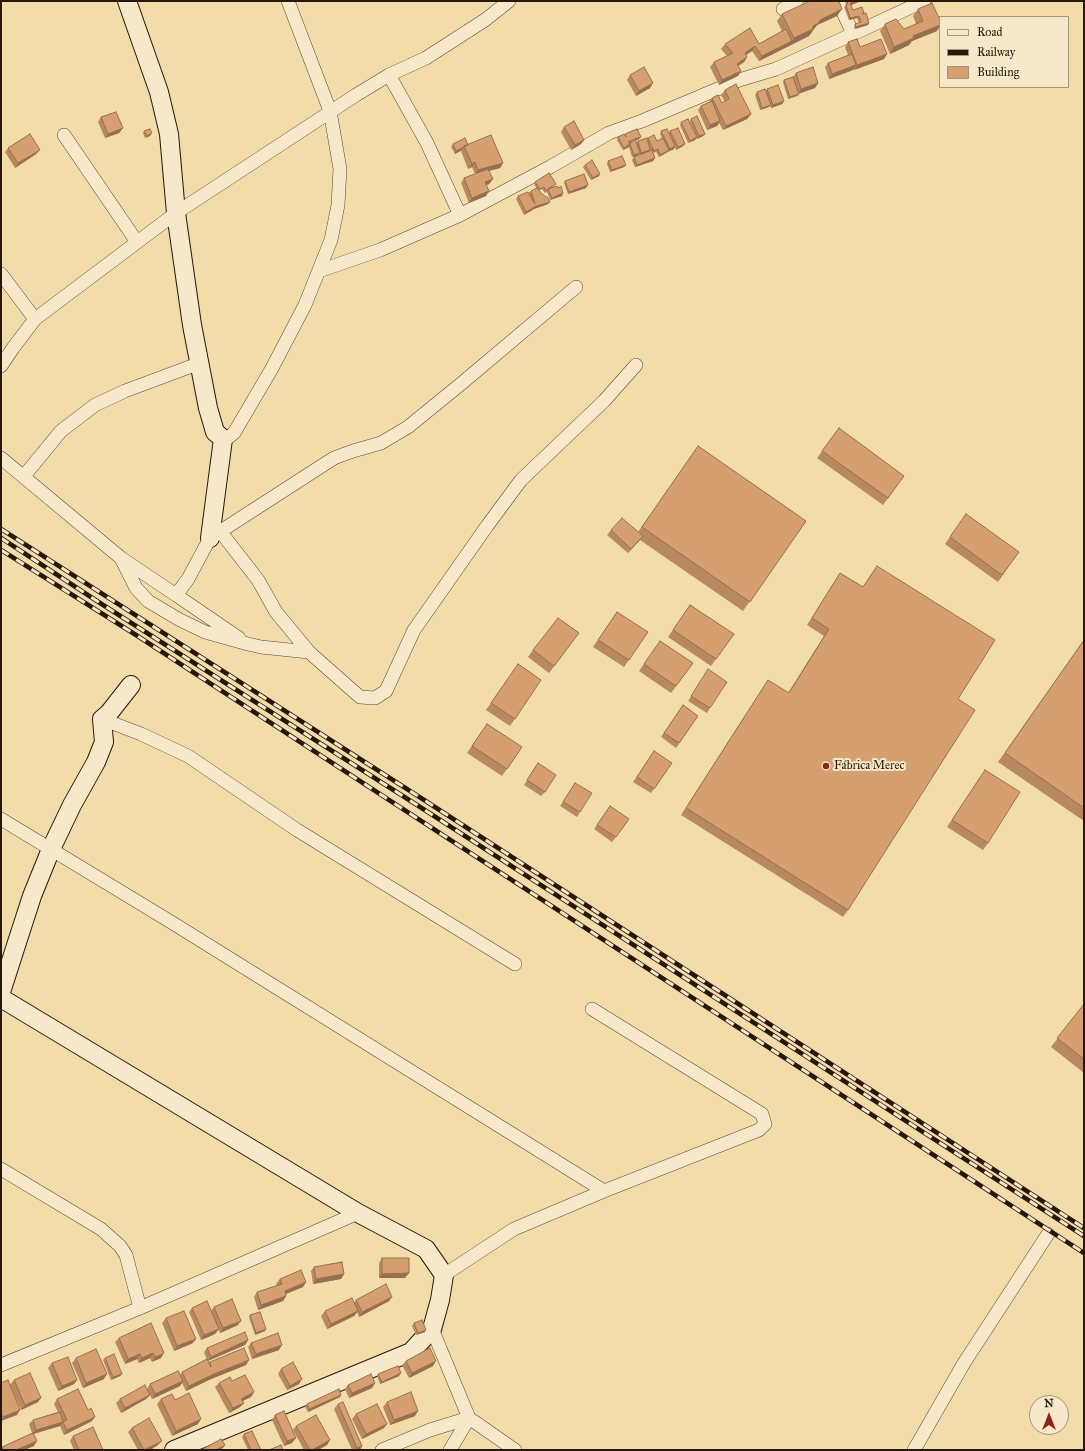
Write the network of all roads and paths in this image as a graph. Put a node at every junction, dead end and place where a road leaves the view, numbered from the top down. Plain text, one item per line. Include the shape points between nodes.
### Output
1 (127, 1) edge
2 (288, 1) edge
3 (509, 1) edge
4 (796, 1) edge
5 (838, 1) edge
6 (924, 1) edge
7 (783, 9) dead end
8 (853, 34) junction
9 (389, 76) junction
10 (330, 112) junction
11 (64, 135) dead end
12 (176, 213) junction
13 (460, 214) junction
14 (137, 242) junction
15 (319, 271) junction
16 (1, 274) edge
17 (576, 287) dead end
18 (34, 319) junction
19 (200, 363) junction
20 (636, 365) dead end
21 (1, 366) edge
22 (223, 439) junction
23 (1, 458) edge
24 (24, 476) junction
25 (215, 534) junction
26 (121, 558) junction
27 (176, 595) junction
28 (248, 644) junction
29 (309, 652) junction
30 (131, 685) dead end
31 (102, 719) junction
32 (1, 819) edge
33 (51, 849) junction
34 (515, 964) dead end
35 (1, 992) edge
36 (1, 998) edge
37 (592, 1009) dead end
38 (1, 1169) edge
39 (604, 1191) junction
40 (358, 1213) junction
41 (1048, 1234) dead end
42 (444, 1275) junction
43 (140, 1308) junction
44 (432, 1329) junction
45 (1, 1365) edge
46 (469, 1418) junction
47 (174, 1450) edge
48 (382, 1450) edge
49 (450, 1450) edge
50 (515, 1450) edge
51 (914, 1450) edge

1 - 12 street via 159,92 169,134
2 - 10 street
3 - 9 street via 485,20 426,58
4 - 7 street
5 - 8 street
6 - 8 street
8 - 13 street via 776,69 733,83 609,133
9 - 10 street
9 - 13 street via 427,142
10 - 12 street
10 - 15 street via 340,169 338,205 331,240
11 - 14 street
12 - 14 street
12 - 19 street
13 - 15 street via 380,250
14 - 18 street
15 - 22 street via 305,305 271,370 234,433
16 - 18 street
17 - 25 street via 408,427 381,443 352,450 334,458
18 - 21 street
19 - 22 street via 215,432
19 - 24 street via 94,405 61,431
20 - 29 street via 604,401 521,480 414,630 386,691 375,698 360,697
22 - 25 street
23 - 24 street
24 - 26 street
25 - 27 street
25 - 29 street via 258,580 276,612
26 - 27 street
26 - 28 street via 136,588 148,601 205,632
27 - 28 street
28 - 29 street
30 - 31 street
31 - 33 street via 104,742 99,755
31 - 34 street via 188,756 297,830
32 - 33 street
33 - 35 street via 32,896
33 - 39 street
36 - 40 street
37 - 39 street via 762,1114 765,1124 759,1130
38 - 43 street via 101,1229 120,1246 126,1255
39 - 42 street via 514,1229
40 - 42 street via 426,1249
40 - 43 street
41 - 51 street via 964,1363
42 - 44 street
43 - 45 street
44 - 46 street
44 - 47 street via 411,1352
46 - 48 street via 430,1430
46 - 49 street
46 - 50 street

